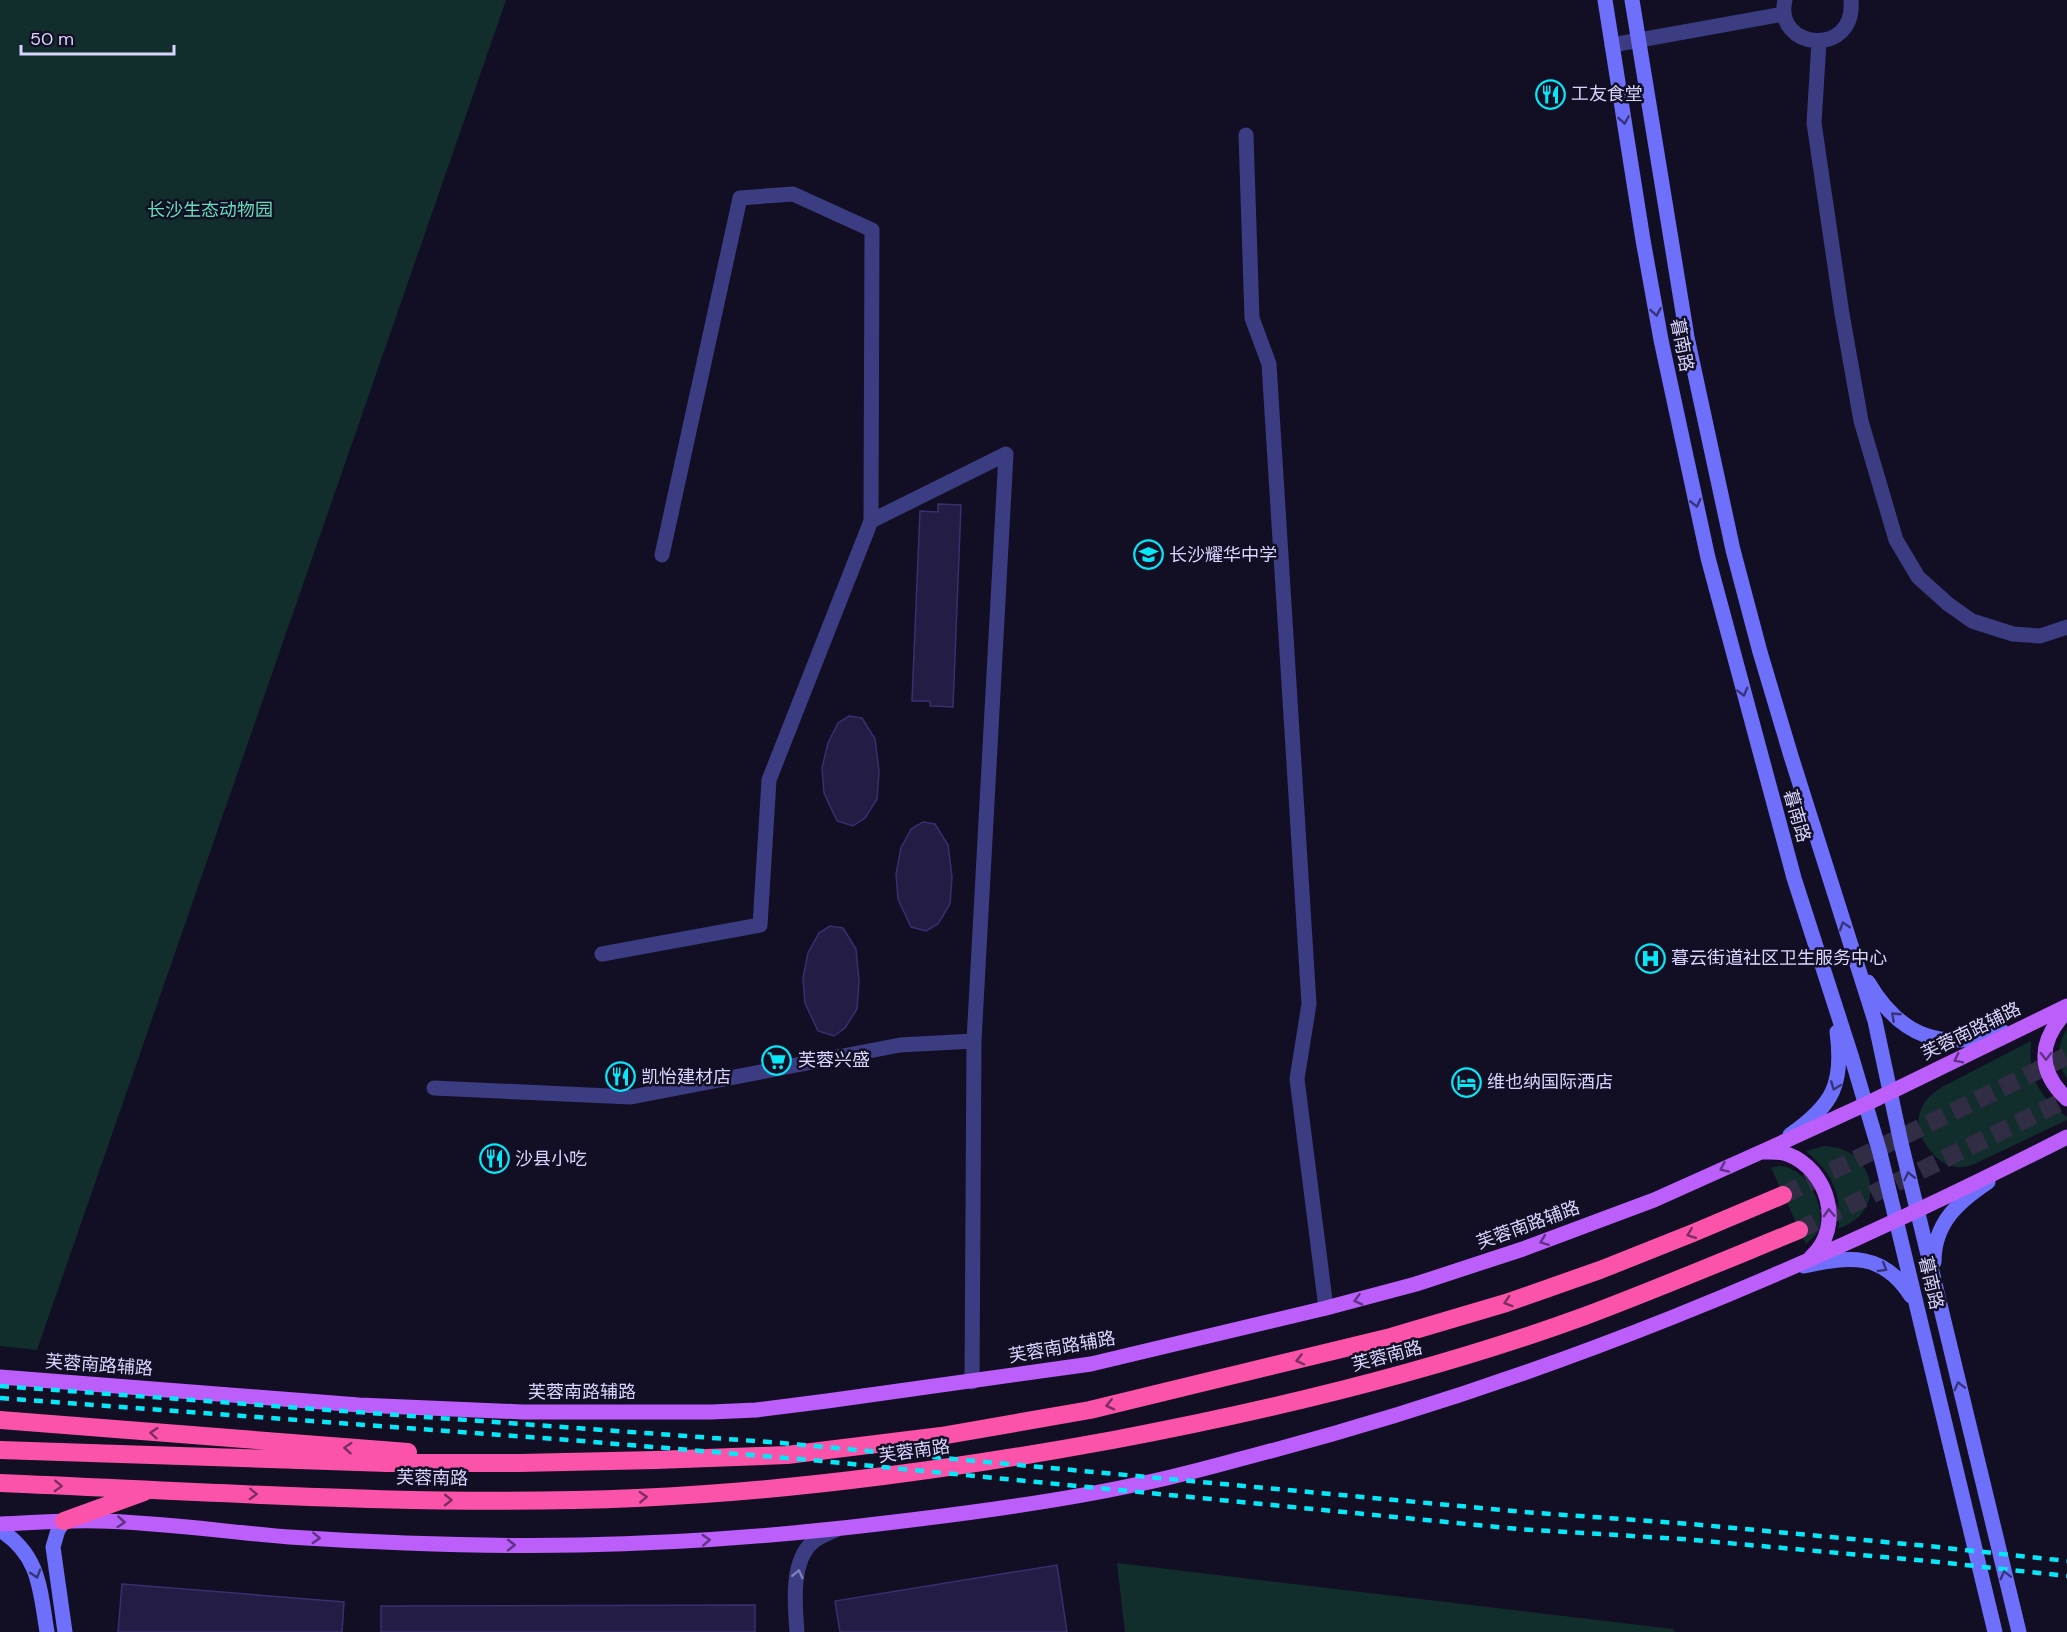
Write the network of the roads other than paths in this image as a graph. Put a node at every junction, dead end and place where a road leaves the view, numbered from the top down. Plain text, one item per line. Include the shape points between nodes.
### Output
1 (1605, 0) edge
2 (1632, 0) edge
3 (1851, 0) edge
4 (1785, 7) edge
5 (1638, 41) junction
6 (1820, 42) junction
7 (1612, 45) junction
8 (1245, 135) dead end
9 (871, 521) junction
10 (662, 555) dead end
11 (2067, 627) edge
12 (602, 954) dead end
13 (1853, 955) junction
14 (1829, 987) junction
15 (2067, 1006) edge
16 (2067, 1011) edge
17 (2028, 1024) junction
18 (974, 1041) junction
19 (434, 1088) dead end
20 (1891, 1092) junction
21 (2067, 1099) edge
22 (1866, 1104) junction
23 (2067, 1137) edge
24 (1765, 1150) junction
25 (2012, 1165) junction
26 (1783, 1195) tunnel mouth
27 (1917, 1211) junction
28 (1896, 1220) junction
29 (1799, 1230) tunnel mouth
30 (1804, 1263) junction
31 (1786, 1270) junction
32 (1934, 1283) junction
33 (1916, 1303) junction
34 (1326, 1308) junction
35 (0, 1377) edge
36 (972, 1382) junction
37 (0, 1420) edge
38 (0, 1450) edge
39 (574, 1462) junction
40 (0, 1483) edge
41 (152, 1490) junction
42 (64, 1521) junction
43 (0, 1524) edge
44 (838, 1529) junction
45 (0, 1530) edge
46 (47, 1632) edge
47 (66, 1632) edge
48 (797, 1632) edge
49 (1995, 1632) edge
50 (2019, 1632) edge

1 - 7 main road, 暮南路
2 - 5 main road, 暮南路
3 - 6 street via 1845,28
4 - 5 street
4 - 6 street via 1787,23 1793,31
5 - 7 street
13 -> 5 main road, 暮南路 via 1760,652 1731,539 1687,337
6 - 11 street via 1814,123 1842,314 1861,422 1896,540 1918,577 1972,621 2013,634 2040,636
7 -> 14 main road, 暮南路 via 1661,340 1708,558 1794,879
8 - 34 street via 1252,318 1269,364 1309,1004 1297,1079
9 - 10 street via 872,230 794,194 740,198
9 - 12 street via 769,780 760,925
9 - 18 street via 1006,454
17 -> 13 main road via 1966,1041 1922,1035 1881,1003
13 - 20 main road, 暮南路 via 1875,1021
14 - 22 main road, 暮南路
14 -> 24 main road via 1840,1059 1836,1086 1807,1122
15 - 17 main road, 芙蓉南路辅路
16 -> 21 main road via 2054,1026 2044,1055 2050,1080
17 -> 20 main road, 芙蓉南路辅路
18 - 19 street via 900,1045 631,1097
18 - 36 street
20 - 22 main road, 芙蓉南路辅路
27 -> 20 main road, 暮南路
22 - 24 main road, 芙蓉南路辅路
22 - 28 main road, 暮南路
23 - 25 main road
30 -> 24 main road via 1822,1245 1829,1227 1826,1193 1803,1164 1785,1153
24 -> 34 main road, 芙蓉南路辅路 via 1654,1200 1523,1249
25 - 27 main road
25 - 32 main road via 1964,1199 1942,1225 1935,1248
26 -> 39 highway, 芙蓉南路 via 1600,1270 1506,1303 1390,1337 1090,1410 940,1436 787,1455
27 - 28 main road
27 - 32 main road, 暮南路
28 - 30 main road
28 - 33 main road, 暮南路
41 -> 29 highway, 芙蓉南路 via 466,1500 634,1498 883,1478 1193,1425 1316,1397 1582,1317
30 - 31 main road
31 -> 33 main road via 1860,1259 1890,1271
31 - 44 main road via 1715,1302 1530,1372 1290,1446 1133,1486 979,1512
50 -> 32 main road, 暮南路
33 - 49 main road, 暮南路
34 - 36 main road, 芙蓉南路辅路 via 1091,1364
35 - 36 main road, 芙蓉南路辅路 via 358,1405 567,1412 756,1410
39 -> 37 highway
38 - 39 highway, 芙蓉南路 via 387,1463
40 -> 41 highway, 芙蓉南路
41 - 42 highway
42 - 43 main road
42 -> 44 main road via 494,1545 676,1542
42 - 47 main road via 53,1547
48 -> 44 street via 795,1598 804,1553 812,1542
45 -> 46 main road via 19,1545 32,1563

